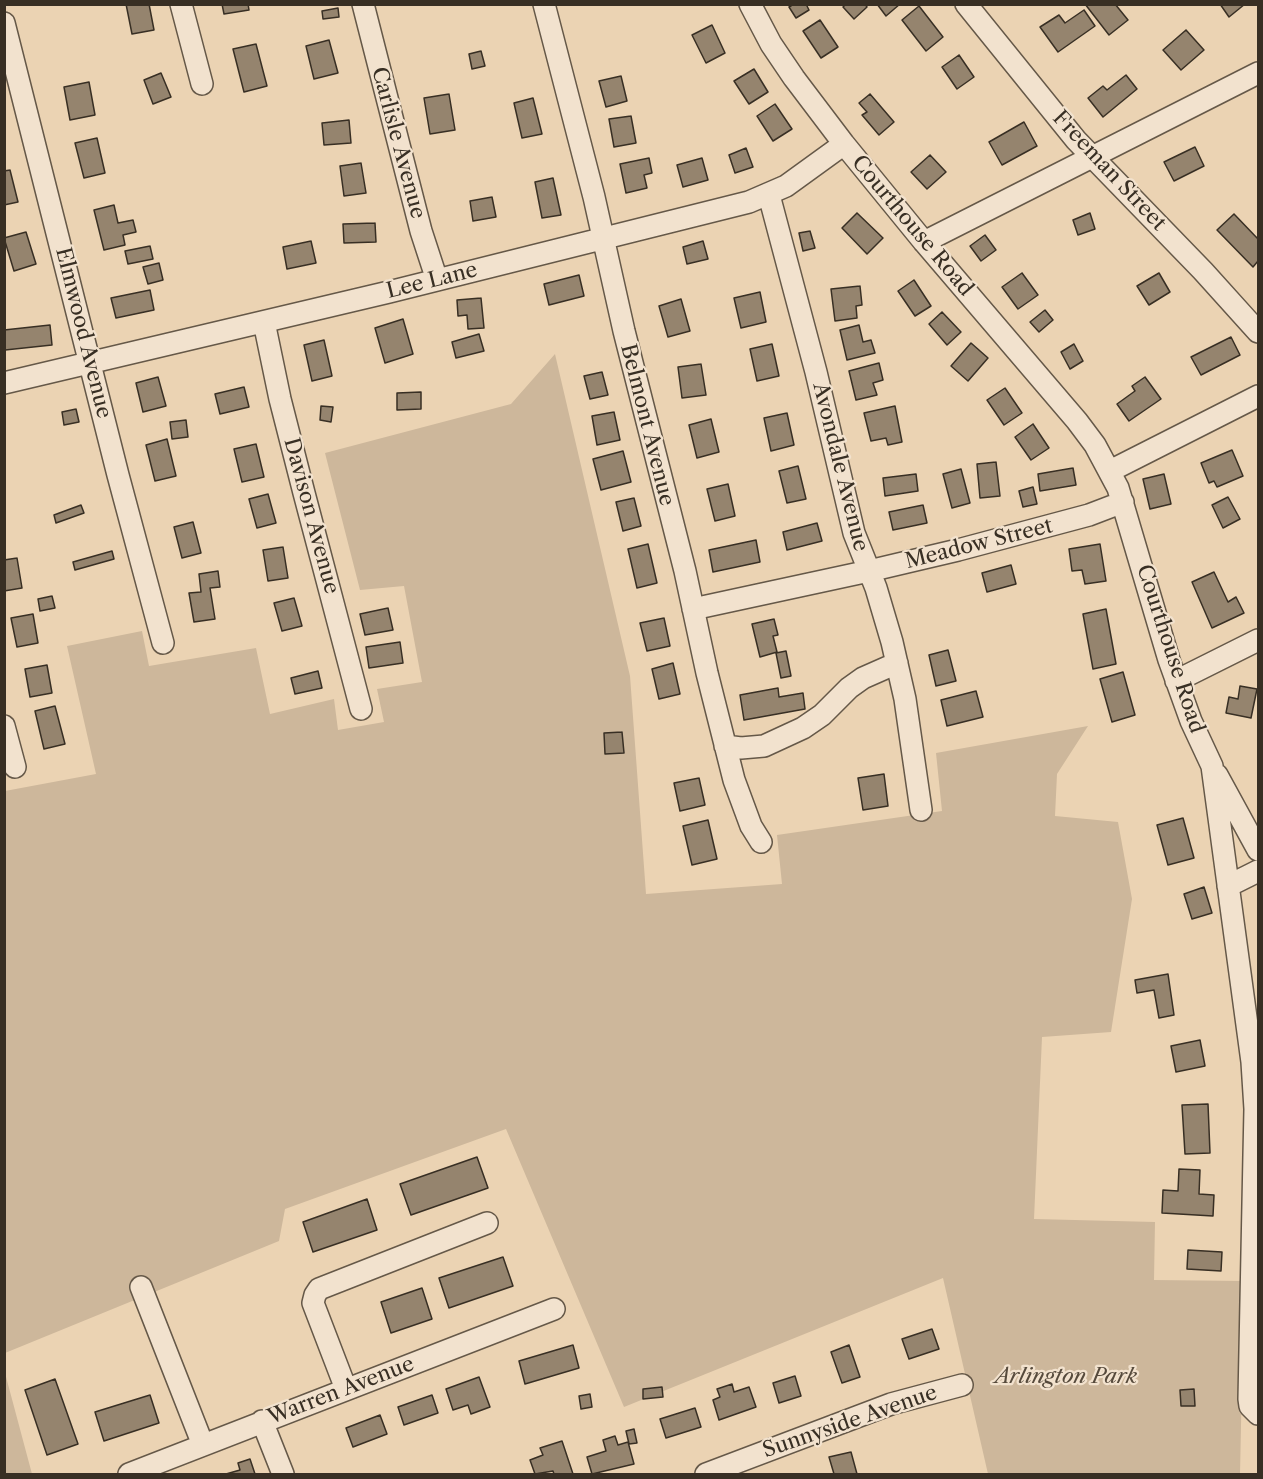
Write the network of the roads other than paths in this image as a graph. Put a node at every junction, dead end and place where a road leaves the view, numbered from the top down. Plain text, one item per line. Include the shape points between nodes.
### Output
1 (181, 4) edge
2 (363, 4) edge
3 (544, 4) edge
4 (750, 4) edge
5 (966, 4) edge
6 (4, 24) edge
7 (1258, 73) edge
8 (202, 84) dead end
9 (844, 144) junction
10 (1092, 157) junction
11 (769, 195) junction
12 (604, 238) junction
13 (924, 242) junction
14 (437, 280) junction
15 (264, 322) junction
16 (1258, 332) edge
17 (91, 362) junction
18 (4, 383) edge
19 (1258, 396) edge
20 (1110, 471) junction
21 (1123, 502) junction
22 (869, 571) junction
23 (693, 609) junction
24 (1258, 640) edge
25 (163, 643) dead end
26 (897, 663) junction
27 (1176, 681) junction
28 (361, 709) dead end
29 (4, 726) edge
30 (725, 746) junction
31 (1212, 766) junction
32 (15, 767) dead end
33 (921, 810) dead end
34 (761, 842) dead end
35 (1258, 850) edge
36 (1258, 871) edge
37 (1228, 886) junction
38 (1256, 1204) edge
39 (488, 1223) dead end
40 (141, 1287) dead end
41 (554, 1309) dead end
42 (962, 1385) dead end
43 (346, 1389) junction
44 (1258, 1414) edge
45 (262, 1421) junction
46 (202, 1445) junction
47 (129, 1474) edge
48 (283, 1474) edge
49 (706, 1474) edge

1 - 8 street
2 - 14 street, Carlisle Avenue
3 - 12 street, Belmont Avenue
4 - 9 street, Courthouse Road via 771,44
5 - 10 street, Freeman Street
6 - 17 street, Elmwood Avenue
7 - 10 street
9 - 11 street, Lee Lane
9 - 13 street, Courthouse Road
10 - 13 street
10 - 16 street, Freeman Street
11 - 12 street, Lee Lane
11 - 22 street, Avondale Avenue via 854,533
12 - 14 street, Lee Lane
12 - 23 street, Belmont Avenue
13 - 20 street, Courthouse Road via 1077,421
14 - 15 street, Lee Lane
15 - 17 street, Lee Lane
15 - 28 street, Davison Avenue via 280,399
17 - 18 street, Lee Lane
17 - 25 street, Elmwood Avenue
19 - 20 street
20 - 21 street, Courthouse Road
21 - 22 street, Meadow Street via 1089,515
21 - 27 street, Courthouse Road
22 - 23 street, Meadow Street
22 - 26 street, Avondale Avenue
23 - 30 street, Belmont Avenue
24 - 27 street
26 - 30 street via 863,678 803,728 764,746
26 - 33 street, Avondale Avenue
27 - 31 street, Courthouse Road
29 - 32 street
30 - 34 street, Belmont Avenue via 742,804
31 - 35 street
31 - 37 street, Courthouse Road
36 - 37 street
37 - 38 street, Courthouse Road via 1252,1062
38 - 44 street, Courthouse Road via 1249,1399
39 - 43 street via 319,1289 314,1303
40 - 46 street
41 - 43 street, Warren Avenue
42 - 49 street, Sunnyside Avenue via 891,1404
43 - 45 street, Warren Avenue
45 - 46 street, Warren Avenue
45 - 48 street
46 - 47 street, Warren Avenue

